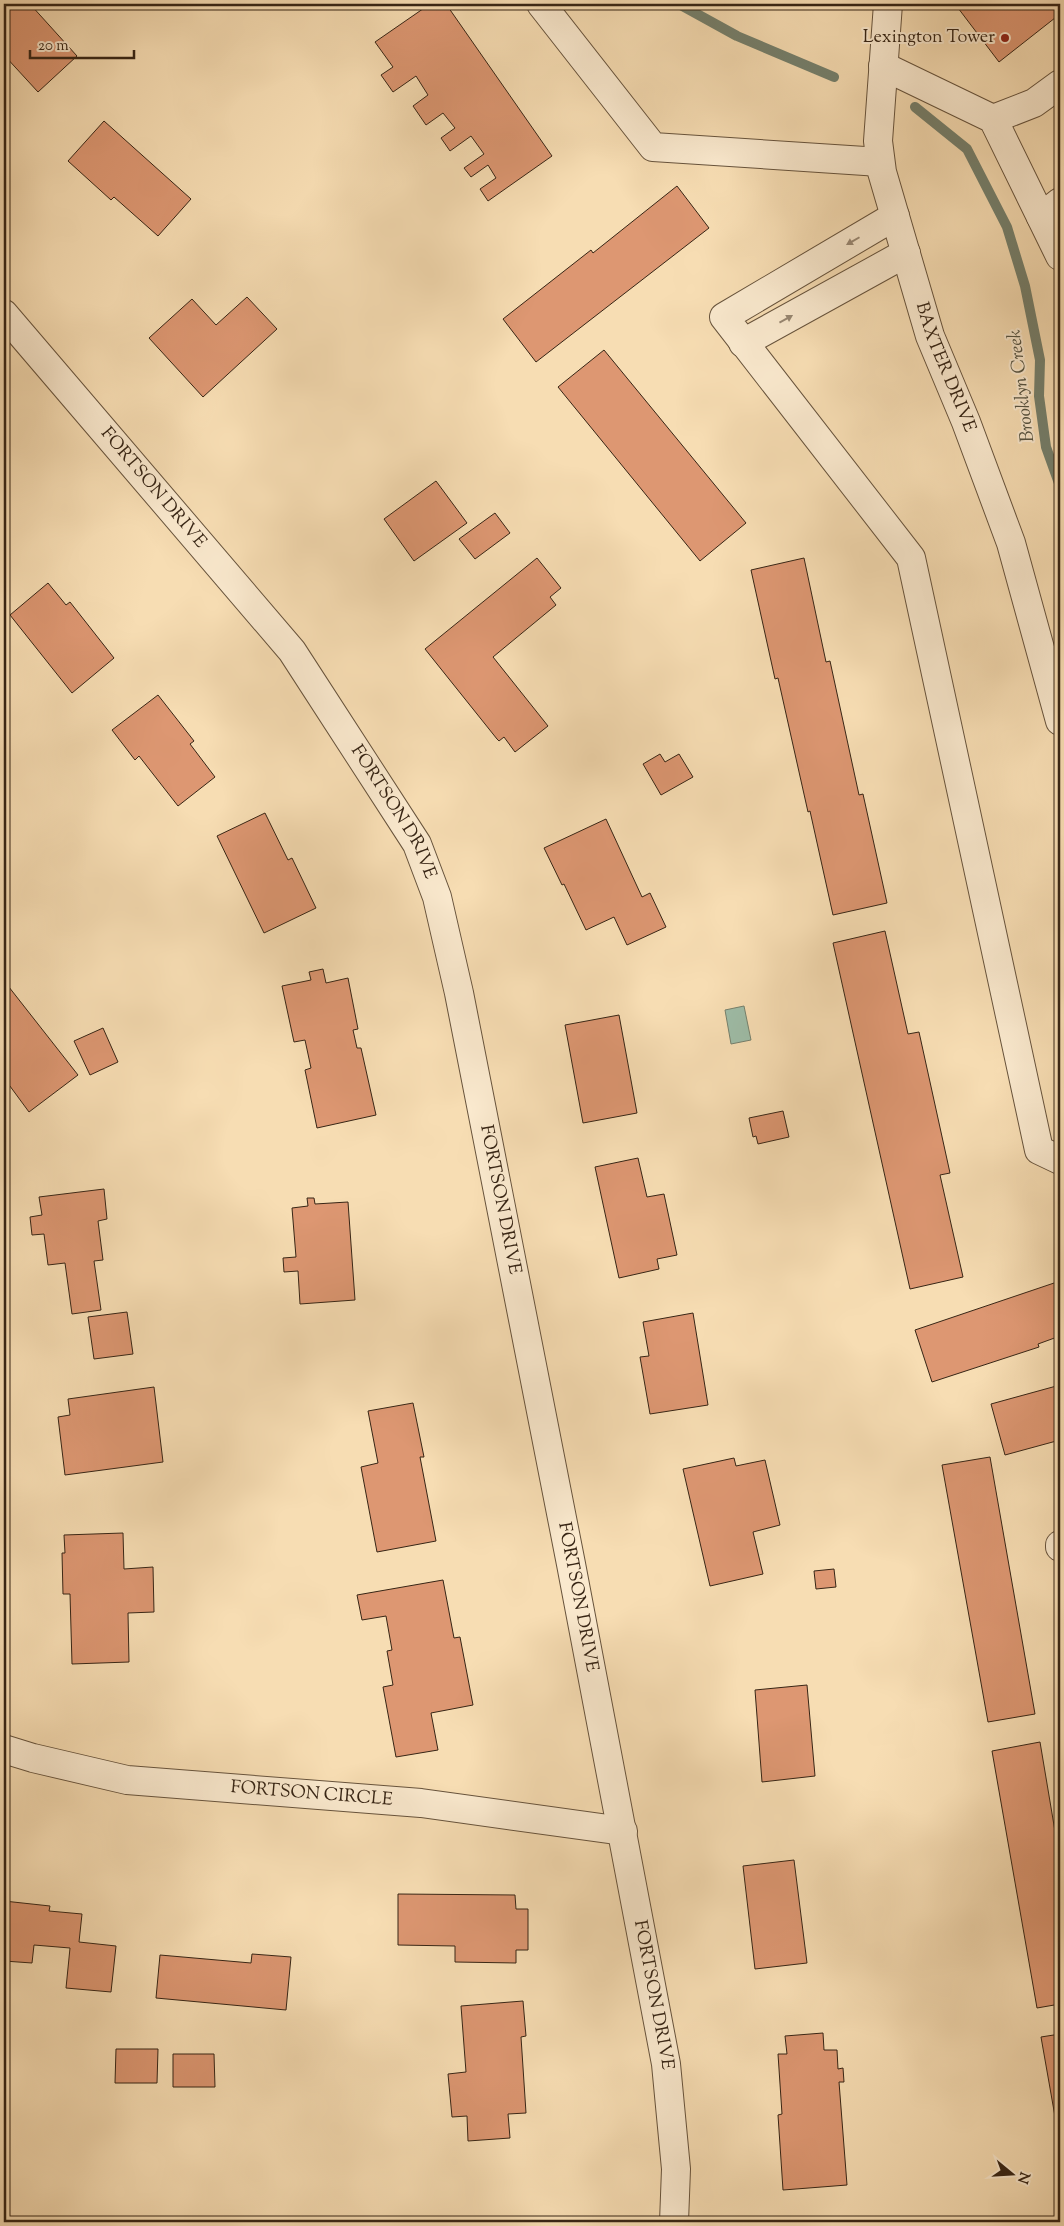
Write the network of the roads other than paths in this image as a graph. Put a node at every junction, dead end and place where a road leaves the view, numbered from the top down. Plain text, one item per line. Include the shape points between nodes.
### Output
1 (541, 4) edge
2 (888, 4) edge
3 (883, 66) junction
4 (1060, 84) edge
5 (993, 119) junction
6 (880, 162) junction
7 (1050, 209) edge
8 (895, 216) junction
9 (906, 253) junction
10 (1060, 256) edge
11 (4, 314) edge
12 (743, 343) junction
13 (1060, 721) edge
14 (1053, 1152) edge
15 (4, 1749) edge
16 (623, 1831) junction
17 (674, 2222) edge

1 - 6 street via 653,147
2 - 3 street, BAXTER DRIVE
3 - 5 street
3 - 6 street, BAXTER DRIVE via 878,142
4 - 5 street via 1034,103
5 - 7 street
6 - 8 street, BAXTER DRIVE
7 - 10 street
8 - 9 street, BAXTER DRIVE
8 -> 12 street via 724,317
12 -> 9 street
9 - 13 street, BAXTER DRIVE via 930,336 1011,544
11 - 16 street, FORTSON DRIVE via 292,651 417,844 437,897 459,993
12 - 14 street via 911,558
15 - 16 street, FORTSON CIRCLE via 127,1780 421,1803
16 - 17 street, FORTSON DRIVE via 666,2064 676,2169

